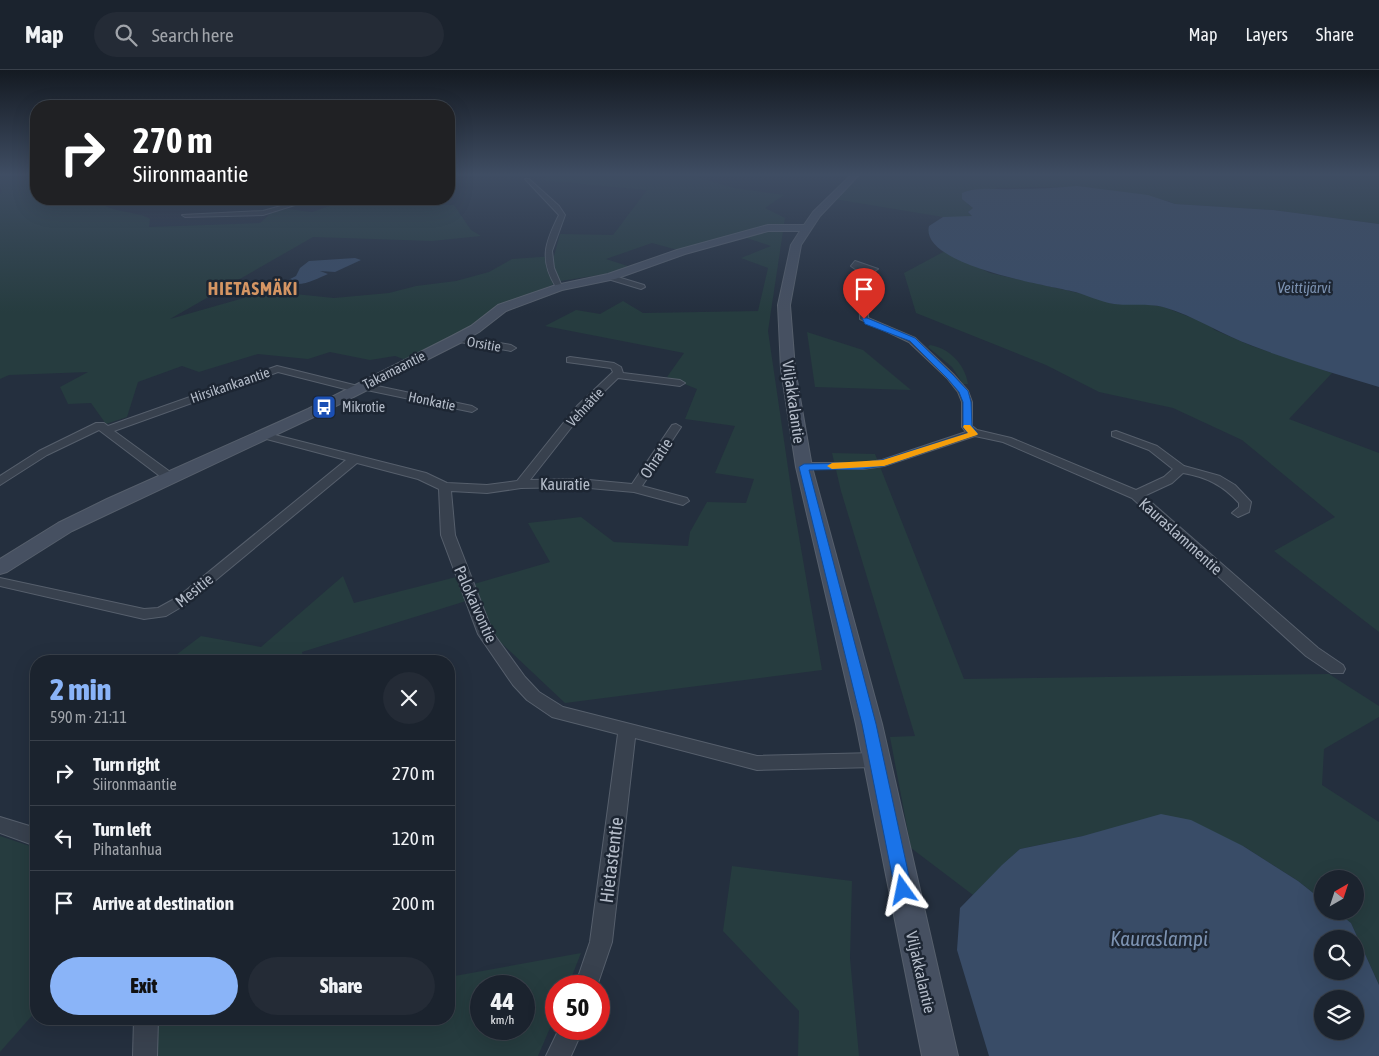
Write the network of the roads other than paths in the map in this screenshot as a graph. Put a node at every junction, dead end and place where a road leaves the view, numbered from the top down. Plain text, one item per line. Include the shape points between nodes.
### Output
1 (559, 221) edge
2 (812, 221) edge
3 (807, 226) junction
4 (866, 273) dead end
5 (611, 277) junction
6 (560, 287) junction
7 (641, 288) dead end
8 (457, 339) junction
9 (511, 348) dead end
10 (570, 360) dead end
11 (617, 374) junction
12 (680, 383) dead end
13 (360, 387) junction
14 (472, 409) dead end
15 (676, 427) dead end
16 (103, 428) junction
17 (974, 434) junction
18 (1116, 434) dead end
19 (264, 435) junction
20 (353, 460) junction
21 (804, 467) junction
22 (1180, 469) junction
23 (169, 477) junction
24 (0, 481) edge
25 (521, 484) junction
26 (445, 486) junction
27 (635, 488) junction
28 (1136, 495) junction
29 (682, 501) dead end
30 (1238, 513) dead end
31 (0, 568) edge
32 (0, 582) edge
33 (1337, 669) dead end
34 (628, 731) junction
35 (875, 760) junction
36 (0, 825) edge
37 (30, 836) edge
38 (590, 975) edge
39 (146, 1025) edge
40 (566, 1040) edge
41 (145, 1056) edge
42 (558, 1056) edge
43 (940, 1056) edge

1 - 6 street via 549,244 547,260
2 - 3 street, Viljakkalantie
3 - 5 street, Takamaantie via 768,228 681,252
3 - 21 street, Viljakkalantie via 796,245 784,305 788,369
4 - 17 street via 863,284 864,319 912,340 950,376 963,391 967,402 967,427
5 - 6 street, Takamaantie
5 - 7 street
6 - 8 street, Takamaantie via 502,308 476,329
8 - 9 street, Orsitie
8 - 13 street, Takamaantie
10 - 11 street, Vehnätie via 614,366 618,369
11 - 12 street
11 - 25 street, Vehnätie via 581,408
13 - 14 street, Honkatie
13 - 16 street, Hirsikankaantie via 276,370
13 - 19 street, Takamaantie
15 - 27 street, Ohratie
16 - 23 street
16 - 24 street, Hirsikankaantie via 43,453
17 - 21 street via 884,463
17 - 28 street, Kauraslammentie via 1007,440
18 - 22 street via 1153,448
19 - 20 street
19 - 23 street, Takamaantie
20 - 26 street via 422,476
20 - 32 street, Mesitie via 183,600 161,613 144,614
21 - 35 street, Viljakkalantie via 869,724
22 - 28 street via 1168,480
22 - 30 street via 1204,472 1235,490 1245,502 1245,509
23 - 31 street, Takamaantie via 65,527
25 - 26 street, Kauratie via 487,489
25 - 27 street, Kauratie via 578,483
26 - 34 street, Palokaivontie via 448,535 461,571 486,634 519,682 533,696 558,712
27 - 29 street, Kauratie
28 - 33 street, Kauraslammentie via 1312,652
34 - 35 street, Palokaivontie via 757,763
34 - 38 street, Hietastentie via 601,942
35 - 43 street, Viljakkalantie
36 - 37 street
39 - 41 street
40 - 42 street

